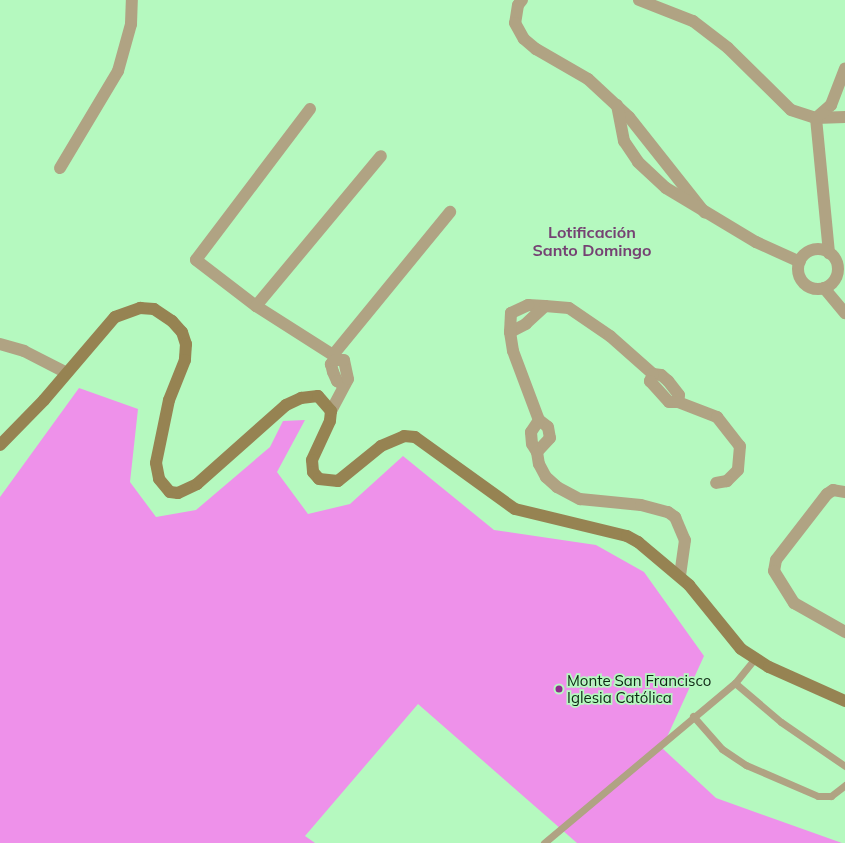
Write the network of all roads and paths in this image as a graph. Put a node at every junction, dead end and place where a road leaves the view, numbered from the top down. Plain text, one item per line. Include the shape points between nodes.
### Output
1 (132, 0) edge
2 (522, 0) edge
3 (639, 0) edge
4 (845, 69) edge
5 (617, 106) junction
6 (310, 109) dead end
7 (845, 117) edge
8 (816, 118) junction
9 (381, 156) dead end
10 (60, 168) dead end
11 (450, 212) dead end
12 (705, 213) junction
13 (836, 258) edge
14 (800, 262) junction
15 (824, 288) junction
16 (256, 306) junction
17 (545, 306) junction
18 (845, 313) edge
19 (510, 332) junction
20 (0, 344) edge
21 (334, 358) junction
22 (67, 373) junction
23 (331, 411) junction
24 (539, 420) junction
25 (0, 444) edge
26 (537, 452) junction
27 (716, 483) dead end
28 (845, 492) edge
29 (680, 576) junction
30 (845, 632) edge
31 (755, 658) junction
32 (735, 683) junction
33 (845, 701) edge
34 (693, 716) junction
35 (845, 766) edge
36 (845, 785) edge
37 (544, 843) edge

1 - 10 street via 131,24 118,71
2 - 5 street via 518,5 515,23 524,39 536,49 588,79
3 - 8 street via 693,21 728,48 791,110
4 - 8 street via 831,105
5 - 12 street via 690,190
5 - 12 street via 624,141 638,162 666,188
6 - 16 street via 196,260
7 - 8 street
8 - 13 street
9 - 16 street
11 - 21 street
12 - 14 street via 756,242
13 - 14 street via 812,251
13 - 15 street via 834,281
14 - 15 street via 799,274 805,285
15 - 18 street
16 - 21 street
17 - 19 street via 526,324
17 - 19 street via 528,305 511,313
17 - 27 street via 569,308 610,336 653,374 661,375 668,381 679,395 678,402 717,417 740,446 738,470 727,481
19 - 24 street via 513,352
20 - 22 street via 24,351
21 - 23 street via 331,364 333,372 344,386
22 - 23 main road via 115,318 127,311 154,309 172,321 182,332 185,360 169,400 156,463 163,487 174,493 197,484 294,402 318,396
22 - 25 main road
23 - 29 main road via 330,420 312,460 313,472 319,479 338,481 381,446 404,436 416,437 515,509 627,536
24 - 26 street via 531,432 532,444
24 - 26 street via 548,426 550,438
26 - 29 street via 539,464 546,477 580,499 641,505 668,512 675,517 685,540
28 - 30 street via 833,490 827,494 776,560 774,571 794,603
29 - 31 main road via 729,638
31 - 32 lane
31 - 33 main road
32 - 34 lane
32 - 35 lane via 781,722
34 - 36 lane via 722,749 746,765 818,796 832,796
34 - 37 lane

